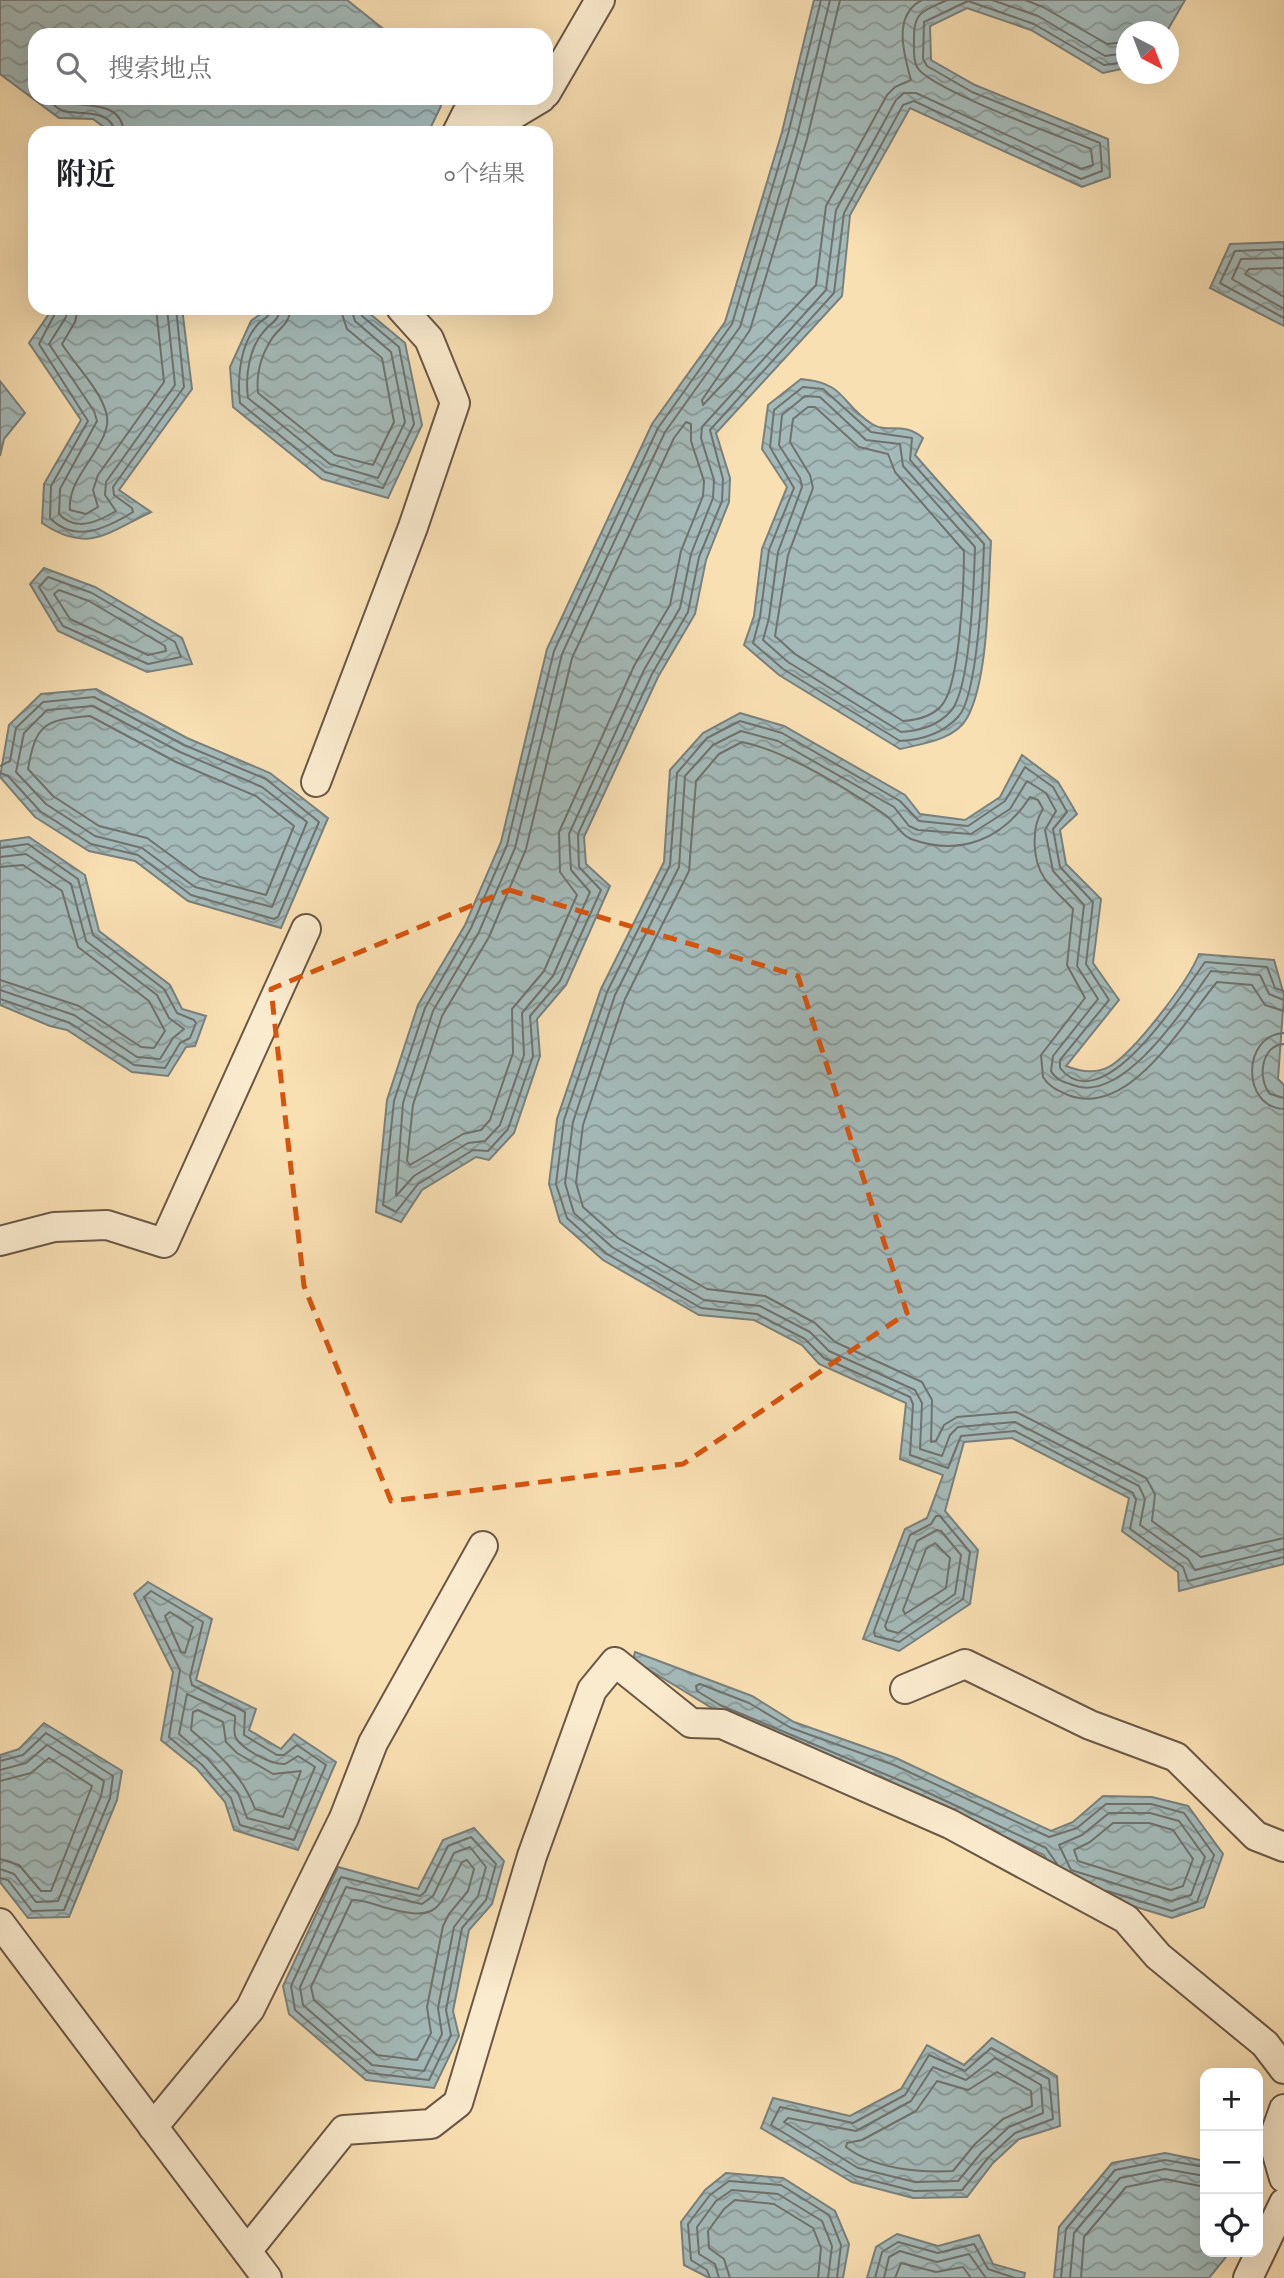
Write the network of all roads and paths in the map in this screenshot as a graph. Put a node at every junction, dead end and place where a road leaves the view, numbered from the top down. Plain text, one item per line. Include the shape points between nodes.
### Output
1 (600, 0) edge
2 (553, 81) edge
3 (530, 105) edge
4 (460, 126) edge
5 (407, 315) edge
6 (316, 782) dead end
7 (306, 929) dead end
8 (0, 1241) edge
9 (483, 1546) dead end
10 (905, 1689) dead end
11 (1284, 1847) edge
12 (0, 1923) edge
13 (1284, 2069) edge
14 (1284, 2109) edge
15 (153, 2127) junction
16 (1284, 2178) edge
17 (1284, 2203) edge
18 (247, 2251) junction
19 (267, 2278) edge
20 (1248, 2278) edge

1 - 2 street
3 - 4 street via 506,120 467,113
5 - 6 street via 429,339 455,403
7 - 8 street via 164,1243 107,1226 54,1227
9 - 15 street via 373,1743 344,1818 250,2009
10 - 11 street via 965,1664 1090,1725 1176,1757 1256,1836
12 - 15 street
13 - 18 street via 1265,2044 1158,1956 1126,1919 950,1824 722,1724 691,1723 615,1662 592,1690 532,1856 458,2103 431,2124 344,2130
14 - 16 street via 1273,2140
15 - 18 street
17 - 20 street
18 - 19 street

